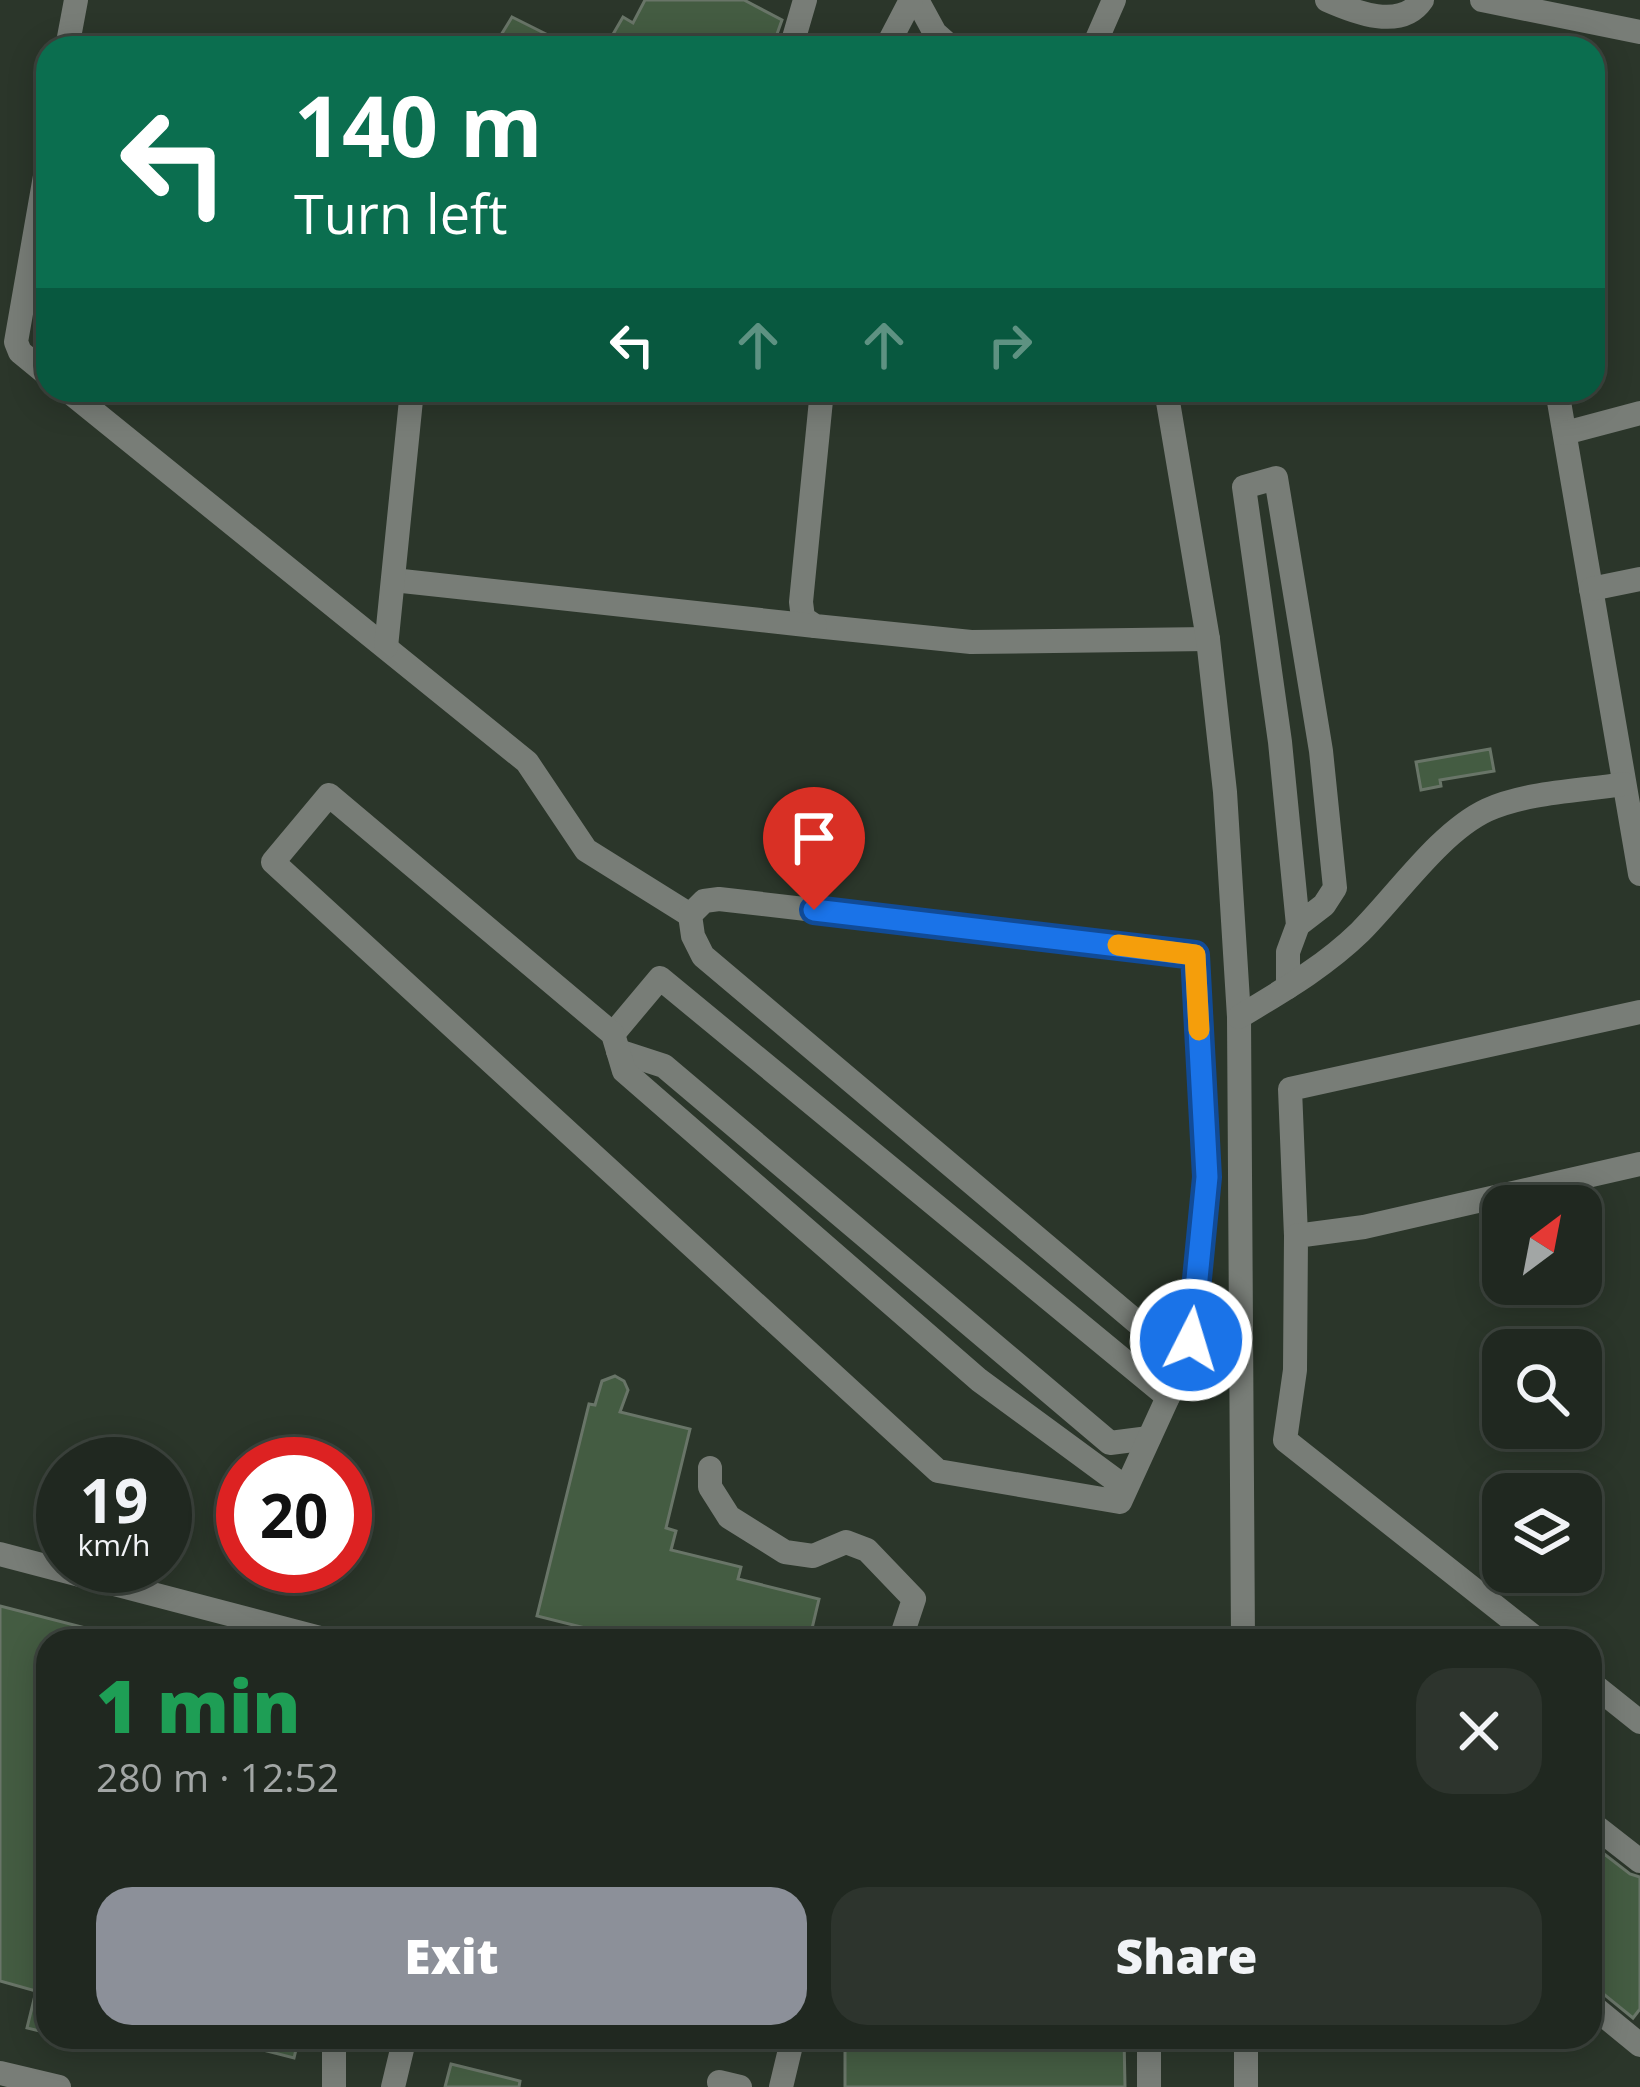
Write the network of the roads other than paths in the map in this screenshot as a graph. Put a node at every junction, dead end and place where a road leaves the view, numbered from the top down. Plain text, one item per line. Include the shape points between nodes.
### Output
1 (76, 0) edge
2 (805, 0) edge
3 (914, 0) edge
4 (1114, 0) edge
5 (1327, 0) edge
6 (1422, 0) edge
7 (1482, 0) edge
8 (1640, 32) edge
9 (70, 36) edge
10 (794, 36) edge
11 (893, 36) edge
12 (938, 36) edge
13 (1098, 36) edge
14 (36, 228) edge
15 (10, 358) edge
16 (82, 402) edge
17 (411, 402) edge
18 (821, 402) edge
19 (1168, 402) edge
20 (1560, 402) edge
21 (1640, 413) edge
22 (1565, 433) junction
23 (1640, 579) edge
24 (393, 580) junction
25 (1591, 589) junction
26 (814, 626) junction
27 (1208, 639) junction
28 (386, 647) junction
29 (1316, 717) junction
30 (1280, 742) junction
31 (1624, 784) junction
32 (1640, 874) edge
33 (690, 915) junction
34 (1298, 925) junction
35 (1288, 987) junction
36 (1640, 1012) edge
37 (1239, 1017) junction
38 (615, 1042) junction
39 (1640, 1164) edge
40 (1296, 1236) junction
41 (1184, 1362) junction
42 (1168, 1397) junction
43 (1149, 1438) junction
44 (710, 1468) dead end
45 (1126, 1488) junction
46 (0, 1554) edge
47 (286, 1629) edge
48 (904, 1629) edge
49 (1243, 1629) edge
50 (1525, 1629) edge
51 (1602, 1692) edge
52 (1640, 1722) edge
53 (1602, 1831) edge
54 (1640, 1861) edge
55 (1602, 2014) edge
56 (1640, 2045) edge
57 (334, 2049) edge
58 (402, 2049) edge
59 (791, 2049) edge
60 (1149, 2049) edge
61 (1246, 2049) edge
62 (0, 2073) edge
63 (58, 2087) edge
64 (334, 2087) edge
65 (393, 2087) edge
66 (781, 2087) edge
67 (1149, 2087) edge
68 (1246, 2087) edge

1 - 9 street
2 - 10 street
3 - 11 street
3 - 12 street
4 - 13 street
5 - 6 street via 1389,16 1410,13
7 - 8 street
14 - 15 street
16 - 28 street
17 - 24 street
18 - 26 street via 800,602
19 - 27 street
20 - 22 street
21 - 22 street
22 - 25 street
23 - 25 street
24 - 26 street
24 - 28 street
25 - 31 street
26 - 27 street via 971,642
27 - 37 street
28 - 33 street via 527,762 586,850
29 - 30 street
29 - 30 street via 1276,478 1244,487
29 - 34 street via 1335,888
30 - 34 street
31 - 32 street
31 - 35 street via 1482,812 1339,952
33 - 41 street via 703,956
33 - 41 street via 719,898 1195,955 1207,1177
34 - 35 street
35 - 37 street
36 - 40 street via 1290,1089
37 - 49 street
38 - 42 street via 660,978
38 - 43 street via 664,1066 1110,1443
38 - 45 street via 623,1071 979,1380
38 - 45 street via 329,796 273,862 938,1471 1120,1502
39 - 40 street
40 - 50 street via 1295,1370 1285,1440
41 - 42 street
42 - 43 street
43 - 45 street
44 - 48 street via 715,1498 748,1531 800,1557 835,1544 867,1550 914,1599
46 - 47 street
51 - 52 street
53 - 54 street
55 - 56 street
57 - 64 street
58 - 65 street
59 - 66 street
60 - 67 street
61 - 68 street
62 - 63 street

